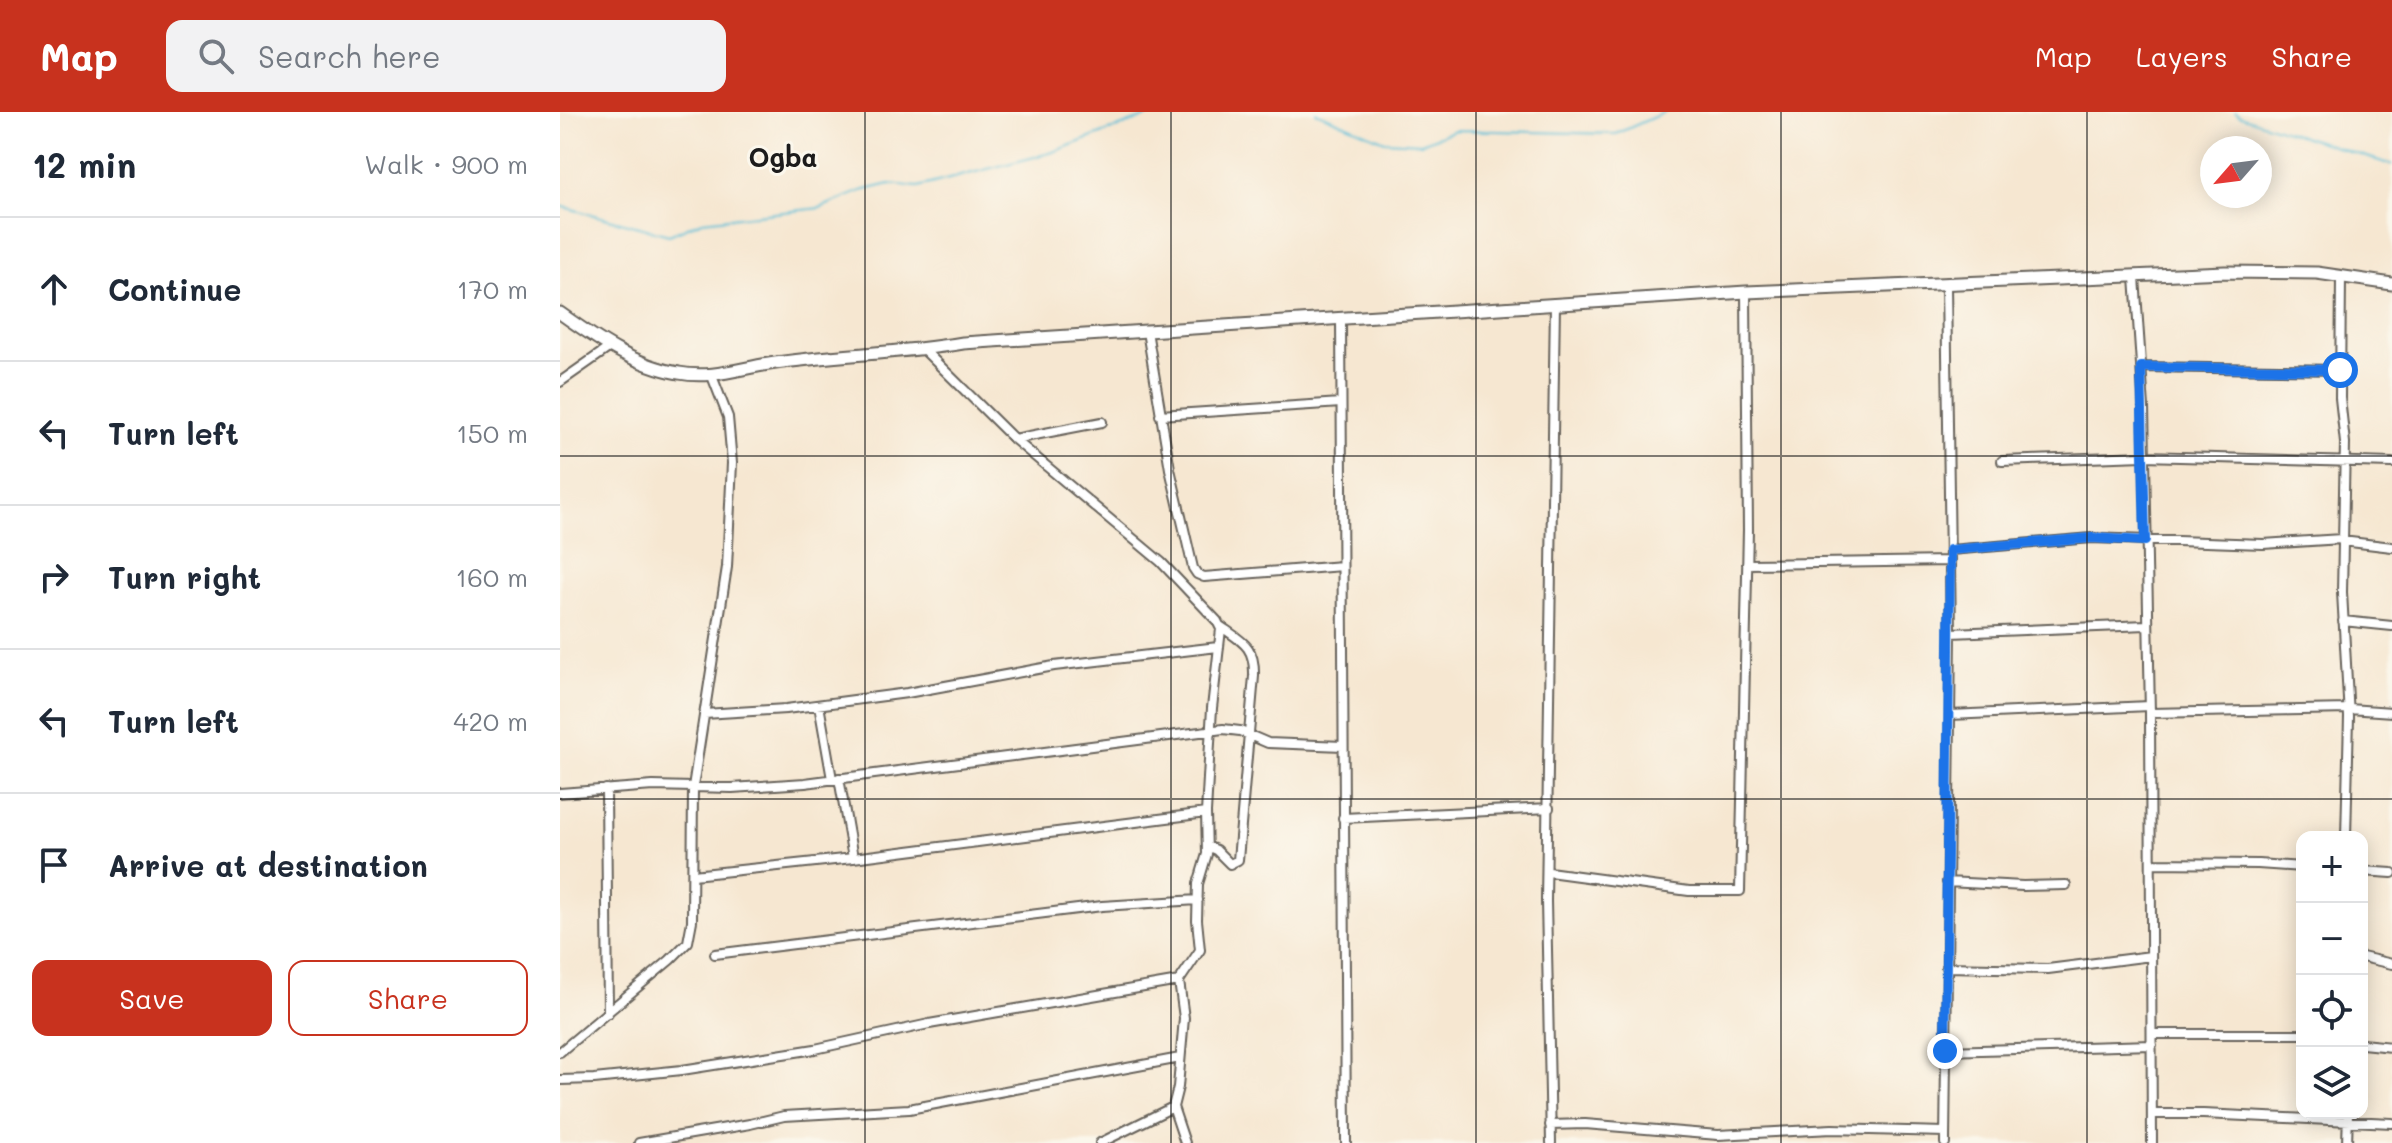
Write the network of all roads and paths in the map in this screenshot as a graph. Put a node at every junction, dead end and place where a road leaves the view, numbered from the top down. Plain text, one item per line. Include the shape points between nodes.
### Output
1 (2341, 276) junction
2 (2135, 277) junction
3 (2392, 284) edge
4 (1946, 285) junction
5 (1746, 292) junction
6 (1555, 303) junction
7 (560, 313) edge
8 (1341, 319) junction
9 (1147, 331) junction
10 (610, 347) junction
11 (924, 350) junction
12 (2141, 367) junction
13 (2340, 370) junction
14 (712, 376) junction
15 (560, 382) edge
16 (1341, 403) junction
17 (1160, 415) junction
18 (1102, 422) dead end
19 (1014, 439) junction
20 (2144, 456) junction
21 (2345, 460) junction
22 (2002, 461) dead end
23 (2392, 463) edge
24 (2342, 540) junction
25 (2145, 541) junction
26 (2392, 547) edge
27 (1950, 550) junction
28 (1950, 561) junction
29 (1747, 564) junction
30 (1342, 566) junction
31 (2343, 621) junction
32 (2147, 625) junction
33 (1220, 626) junction
34 (2392, 626) edge
35 (1951, 633) junction
36 (1218, 647) junction
37 (819, 705) junction
38 (2150, 709) junction
39 (2349, 709) junction
40 (2392, 712) edge
41 (704, 714) junction
42 (1950, 715) junction
43 (1212, 731) junction
44 (1250, 734) junction
45 (1343, 746) junction
46 (835, 778) junction
47 (693, 787) junction
48 (606, 789) junction
49 (560, 793) edge
50 (1549, 808) junction
51 (1206, 813) junction
52 (1343, 818) junction
53 (2346, 831) edge
54 (1207, 846) junction
55 (853, 858) junction
56 (2151, 863) junction
57 (2296, 867) edge
58 (2368, 871) edge
59 (1549, 872) junction
60 (2392, 873) edge
61 (693, 875) junction
62 (1947, 882) junction
63 (2066, 885) dead end
64 (1198, 900) junction
65 (715, 954) dead end
66 (2151, 956) junction
67 (2368, 958) edge
68 (2392, 964) edge
69 (1946, 967) junction
70 (1179, 981) junction
71 (608, 1013) junction
72 (2152, 1034) junction
73 (2296, 1034) edge
74 (2152, 1045) junction
75 (2368, 1045) edge
76 (2392, 1047) edge
77 (1945, 1051) junction
78 (560, 1052) edge
79 (1180, 1058) junction
80 (560, 1080) edge
81 (1173, 1107) junction
82 (2153, 1114) junction
83 (2296, 1117) edge
84 (2348, 1119) edge
85 (2357, 1119) edge
86 (2392, 1123) edge
87 (1550, 1125) junction
88 (1945, 1132) junction
89 (639, 1143) edge
90 (1100, 1143) edge
91 (1185, 1143) edge
92 (1346, 1143) edge
93 (1551, 1143) edge
94 (1945, 1143) edge
95 (2152, 1143) edge
96 (2347, 1143) edge

1 - 2 street via 2225,272
1 - 3 street
1 - 13 street
2 - 4 street
2 - 12 street
4 - 5 street
4 - 27 street
5 - 6 street
5 - 29 street
6 - 8 street
6 - 50 street
7 - 10 street
8 - 9 street
8 - 16 street
9 - 11 street
9 - 17 street
10 - 14 street via 661,369
10 - 15 street
11 - 14 street via 768,364
11 - 19 street
12 - 13 street
12 - 20 street
13 - 21 street
14 - 41 street via 728,417 732,463 727,567
16 - 17 street
16 - 30 street
17 - 30 street via 1197,574
18 - 19 street
19 - 33 street via 1161,562
20 - 21 street
20 - 22 street
20 - 25 street
21 - 23 street
21 - 24 street
24 - 25 street
24 - 26 street
24 - 31 street
25 - 27 street via 2092,538
25 - 32 street
27 - 28 street
28 - 29 street
28 - 35 street
29 - 59 street via 1740,891 1689,891
30 - 45 street
31 - 34 street
31 - 39 street
32 - 35 street
32 - 38 street
33 - 36 street
33 - 44 street via 1254,659
35 - 42 street
36 - 37 street via 1054,666
36 - 43 street
37 - 41 street
37 - 46 street
38 - 39 street
38 - 42 street
38 - 56 street
39 - 40 street
39 - 53 street
41 - 47 street
42 - 62 street
43 - 44 street
43 - 46 street
43 - 51 street
44 - 45 street via 1268,743
44 - 54 street via 1238,860 1230,864
45 - 52 street
46 - 47 street
46 - 55 street
47 - 48 street
47 - 61 street
48 - 49 street
48 - 71 street
50 - 52 street
50 - 59 street
51 - 54 street
51 - 55 street
52 - 92 street
54 - 64 street
55 - 61 street
56 - 57 street
56 - 66 street
58 - 60 street
59 - 87 street
61 - 71 street via 688,942
62 - 63 street
62 - 69 street
64 - 65 street via 1102,906
64 - 70 street via 1200,950
66 - 69 street via 2048,969
66 - 72 street
67 - 68 street
69 - 77 street
70 - 79 street via 1184,1018
70 - 80 street via 815,1049 682,1070
71 - 78 street
72 - 73 street
72 - 74 street
74 - 77 street
74 - 82 street
75 - 76 street
77 - 88 street
79 - 81 street
79 - 89 street via 909,1109 784,1116
81 - 90 street
81 - 91 street
82 - 83 street
82 - 95 street
84 - 96 street
85 - 86 street
87 - 88 street via 1718,1135 1832,1129
87 - 93 street
88 - 94 street

